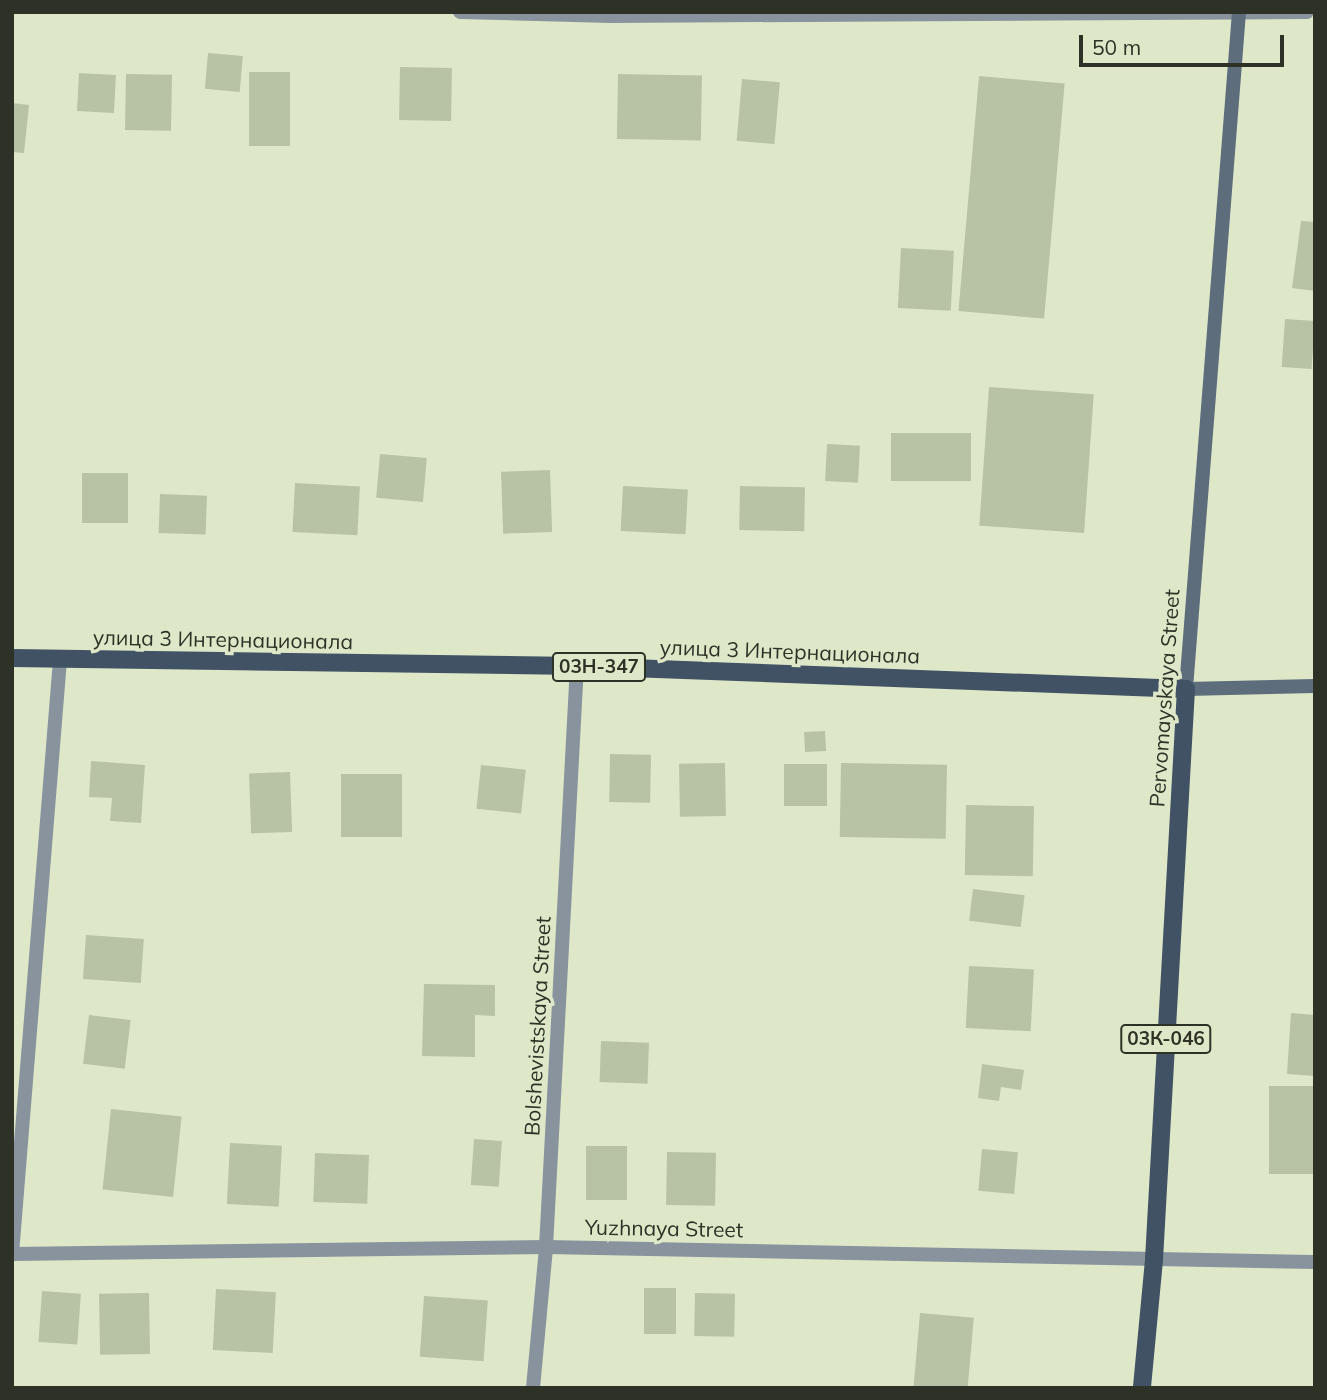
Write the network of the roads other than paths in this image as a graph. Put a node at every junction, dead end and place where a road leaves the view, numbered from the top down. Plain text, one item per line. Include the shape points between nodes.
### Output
1 (460, 12) edge
2 (1239, 12) edge
3 (1307, 12) edge
4 (611, 14) edge
5 (12, 658) edge
6 (60, 660) junction
7 (577, 666) junction
8 (1315, 686) edge
9 (1186, 689) junction
10 (546, 1247) junction
11 (12, 1254) edge
12 (1154, 1260) junction
13 (1315, 1262) edge
14 (533, 1388) edge
15 (1142, 1388) edge

1 - 4 street
2 - 3 street
2 - 4 street
2 - 9 main road, Pervomayskaya Street / 03К-046
5 - 6 main road, улица 3 Интернационала / 03Н-347
6 - 7 main road, улица 3 Интернационала / 03Н-347
6 - 11 street
7 - 9 main road, улица 3 Интернационала / 03Н-347
7 - 10 street, Bolshevistskaya Street
8 - 9 main road, улица 3 Интернационала
9 - 12 main road, Pervomayskaya Street / 03К-046
10 - 11 street, Yuzhnaya Street
10 - 12 street, Yuzhnaya Street
10 - 14 street, Bolshevistskaya Street
12 - 13 street, Yuzhnaya Street
12 - 15 main road, Pervomayskaya Street / 03К-046

